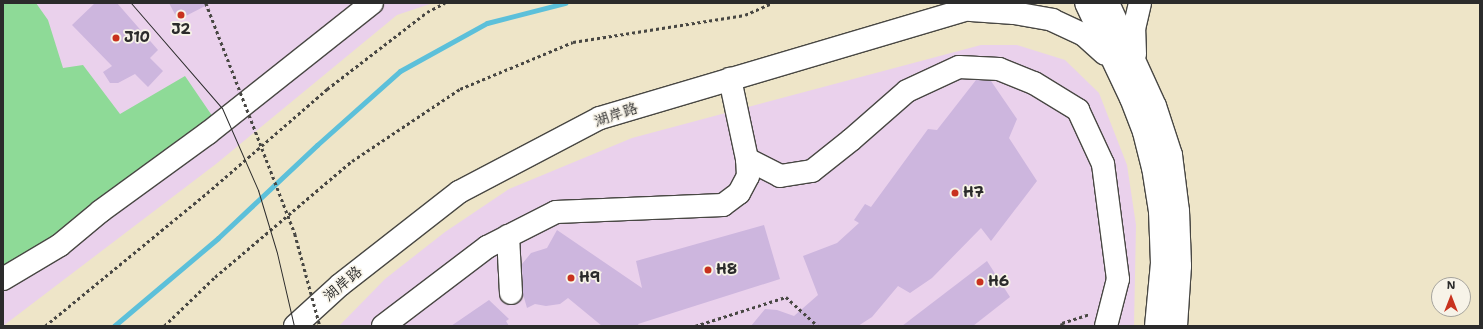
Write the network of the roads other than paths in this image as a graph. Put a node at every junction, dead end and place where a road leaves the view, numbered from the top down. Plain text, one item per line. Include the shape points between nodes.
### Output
1 (372, 3) edge
2 (988, 3) edge
3 (1086, 3) edge
4 (1108, 3) edge
5 (1140, 3) edge
6 (964, 10) junction
7 (1127, 67) junction
8 (730, 79) junction
9 (747, 159) junction
10 (508, 236) junction
11 (3, 279) edge
12 (511, 293) dead end
13 (1108, 316) edge
14 (295, 326) edge
15 (383, 326) edge
16 (1156, 326) edge
17 (1176, 326) edge

1 - 11 street via 208,134 60,245
2 - 6 street, 湖岸路
3 - 7 street
4 - 7 street
5 - 7 street
6 - 7 street via 1014,13 1058,22 1084,35
6 - 8 street, 湖岸路
7 - 16 street via 1144,132 1160,212 1162,263
7 - 17 street via 1155,106 1171,155 1178,211 1180,266
8 - 9 street
8 - 14 street, 湖岸路 via 600,118 460,192 340,285
9 - 10 street via 748,176 739,193 723,205 556,212
9 - 13 street via 780,176 812,171 907,91 959,67 999,69 1034,82 1078,110 1103,164 1118,279
10 - 12 street
10 - 15 street via 487,247

